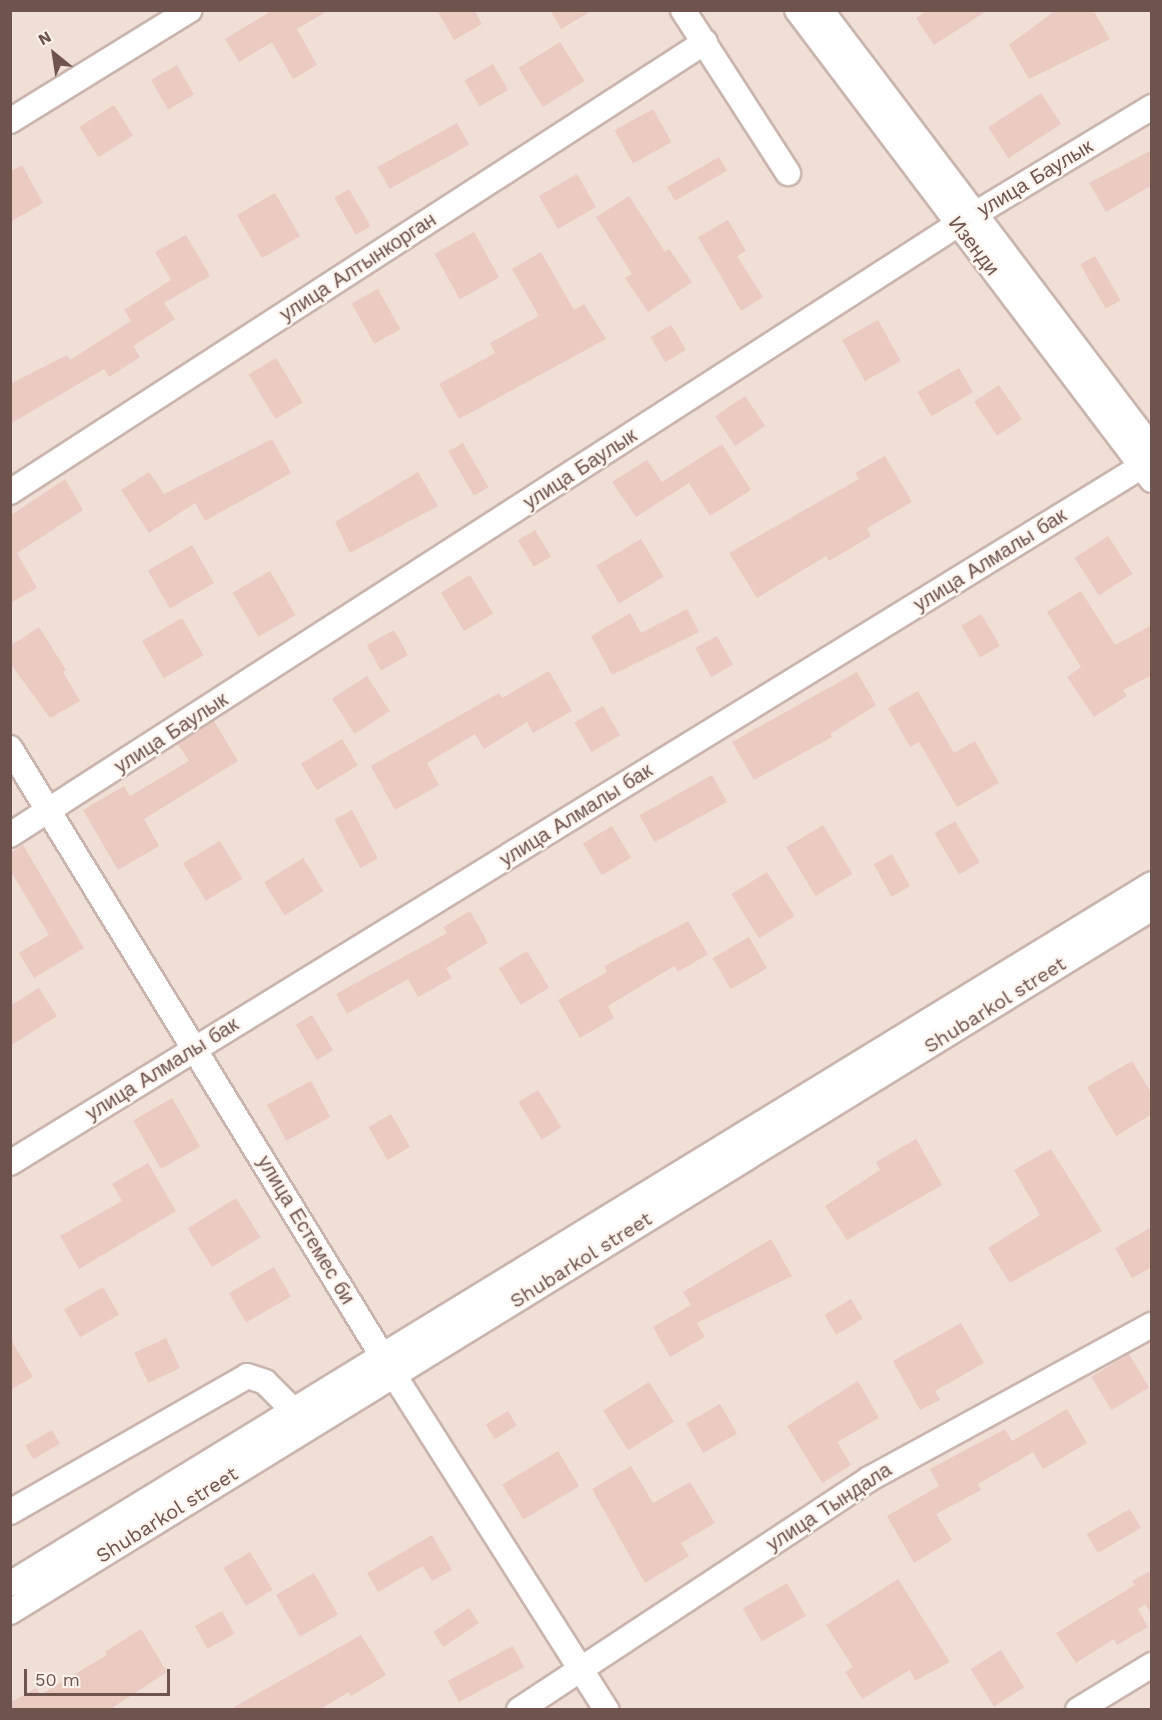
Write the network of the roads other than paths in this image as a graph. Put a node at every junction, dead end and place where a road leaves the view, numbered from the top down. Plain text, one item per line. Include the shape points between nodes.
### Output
1 (190, 10) edge
2 (683, 10) edge
3 (797, 10) edge
4 (821, 10) edge
5 (705, 42) junction
6 (1152, 107) edge
7 (10, 121) edge
8 (788, 173) dead end
9 (966, 220) junction
10 (1149, 463) edge
11 (10, 492) edge
12 (10, 748) edge
13 (49, 811) junction
14 (10, 835) edge
15 (1152, 884) edge
16 (1152, 908) edge
17 (196, 1048) junction
18 (10, 1163) edge
19 (1152, 1325) edge
20 (388, 1365) junction
21 (294, 1411) junction
22 (10, 1512) edge
23 (10, 1584) edge
24 (10, 1612) edge
25 (1152, 1665) edge
26 (583, 1670) junction
27 (519, 1710) edge
28 (607, 1710) edge
29 (1078, 1710) edge

1 - 7 street
2 - 5 street
3 - 9 street, Изенди
4 - 9 street, Изенди
5 - 8 street
5 - 11 street, улица Алтынкорган
6 - 9 street, улица Баулык
9 - 10 street, Изенди
9 - 13 street, улица Баулык
10 - 17 street, улица Алмалы бак
12 - 13 street, улица Естемес би
13 - 14 street, улица Баулык
13 - 17 street, улица Естемес би
15 - 20 street, Shubarkol street
16 - 20 street, Shubarkol street
17 - 18 street, улица Алмалы бак
17 - 20 street, улица Естемес би
19 - 26 street, улица Тындала via 869,1479
20 - 21 street, Shubarkol street
20 - 24 street, Shubarkol street
20 - 26 street, улица Естемес би
21 - 22 street via 265,1382 247,1376
21 - 23 street, Shubarkol street
25 - 29 street
26 - 27 street, улица Тындала
26 - 28 street, улица Естемес би

